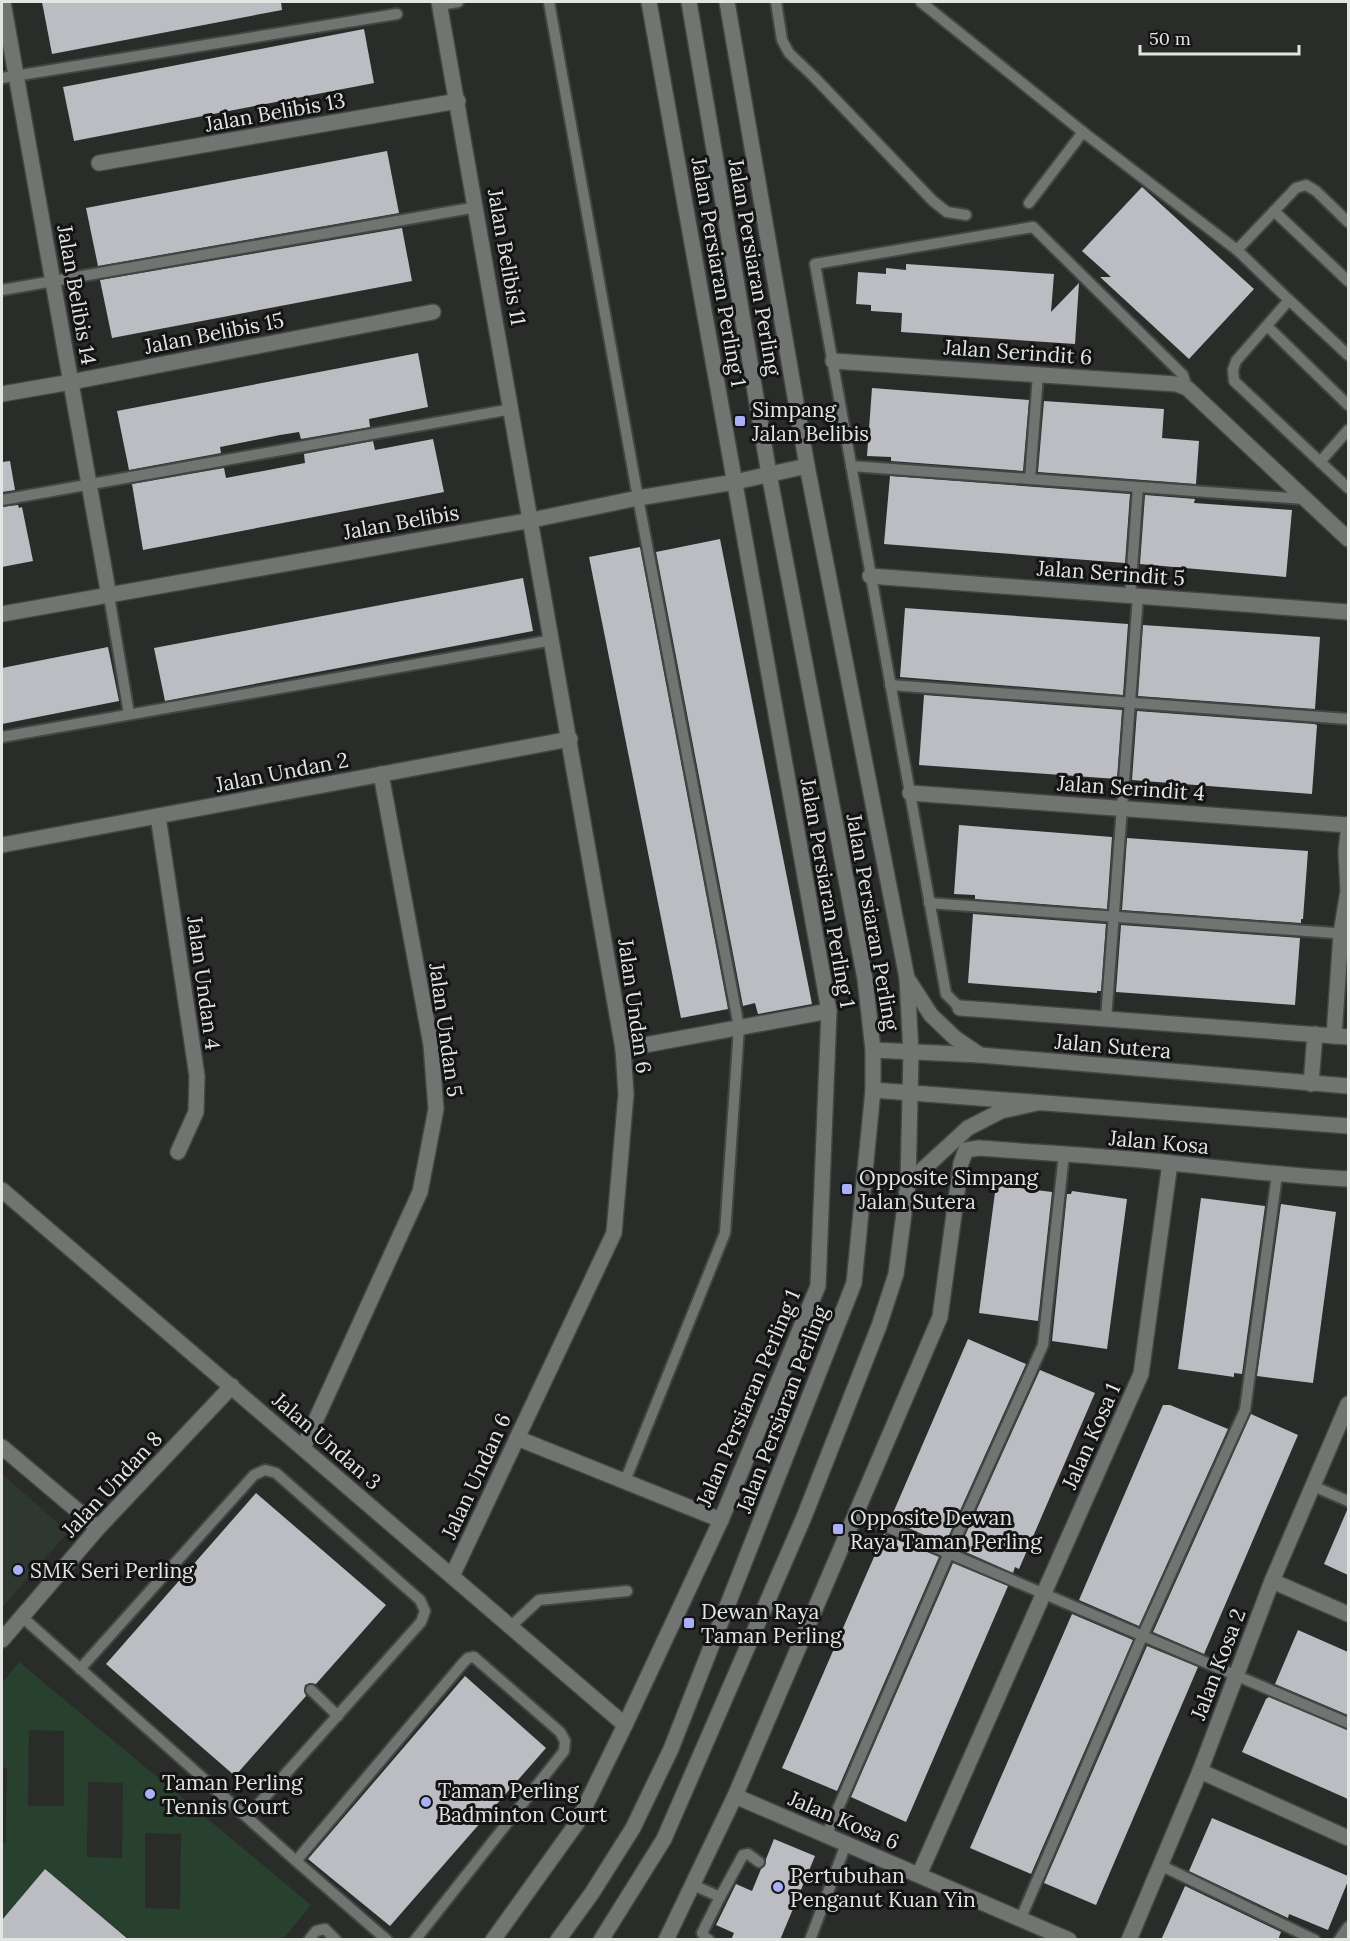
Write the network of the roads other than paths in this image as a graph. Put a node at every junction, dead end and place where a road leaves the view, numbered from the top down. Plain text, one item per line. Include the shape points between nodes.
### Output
1 (3, 2) edge
2 (458, 2) edge
3 (549, 2) edge
4 (649, 2) edge
5 (688, 2) edge
6 (727, 2) edge
7 (776, 2) edge
8 (921, 2) edge
9 (440, 3) edge
10 (396, 14) dead end
11 (9, 77) edge
12 (458, 101) junction
13 (1083, 132) junction
14 (99, 163) dead end
15 (1029, 203) dead end
16 (477, 207) junction
17 (1274, 211) junction
18 (966, 215) dead end
19 (1348, 222) edge
20 (1237, 250) junction
21 (53, 281) junction
22 (1348, 281) edge
23 (2, 290) edge
24 (1289, 300) junction
25 (433, 312) dead end
26 (1267, 326) junction
27 (1348, 355) edge
28 (833, 361) junction
29 (1038, 375) junction
30 (71, 382) junction
31 (1192, 392) junction
32 (2, 394) edge
33 (1348, 405) edge
34 (512, 409) junction
35 (1348, 430) edge
36 (1320, 462) junction
37 (807, 466) junction
38 (851, 466) junction
39 (770, 474) junction
40 (1030, 479) junction
41 (735, 482) junction
42 (90, 485) junction
43 (1138, 487) junction
44 (1348, 488) edge
45 (638, 498) junction
46 (1305, 499) junction
47 (2, 500) edge
48 (532, 520) junction
49 (1348, 539) edge
50 (870, 576) junction
51 (109, 596) junction
52 (1134, 596) junction
53 (1348, 612) edge
54 (2, 614) edge
55 (552, 640) junction
56 (890, 685) junction
57 (1130, 703) junction
58 (129, 714) junction
59 (1348, 719) edge
60 (2, 737) edge
61 (570, 739) junction
62 (381, 774) junction
63 (910, 793) junction
64 (1122, 809) junction
65 (158, 816) junction
66 (1348, 825) edge
67 (1348, 834) edge
68 (2, 845) edge
69 (929, 903) junction
70 (1114, 916) junction
71 (1345, 934) edge
72 (907, 978) junction
73 (960, 1008) joint
74 (829, 1011) junction
75 (1106, 1019) junction
76 (739, 1027) junction
77 (1315, 1034) junction
78 (1341, 1036) edge
79 (623, 1049) junction
80 (873, 1050) junction
81 (911, 1053) junction
82 (980, 1055) junction
83 (1311, 1084) junction
84 (1348, 1086) edge
85 (873, 1090) junction
86 (909, 1092) junction
87 (1037, 1103) junction
88 (1348, 1126) edge
89 (178, 1152) dead end
90 (1064, 1154) junction
91 (1170, 1163) junction
92 (1277, 1175) junction
93 (1348, 1179) edge
94 (908, 1184) junction
95 (2, 1190) edge
96 (232, 1386) junction
97 (1348, 1404) edge
98 (517, 1438) junction
99 (2, 1447) edge
100 (303, 1448) junction
101 (625, 1481) junction
102 (1313, 1486) junction
103 (1348, 1501) edge
104 (854, 1513) junction
105 (721, 1520) junction
106 (98, 1528) junction
107 (949, 1553) junction
108 (452, 1576) junction
109 (1272, 1581) junction
110 (627, 1591) dead end
111 (1045, 1594) junction
112 (1348, 1614) edge
113 (21, 1616) junction
114 (510, 1627) junction
115 (1142, 1637) junction
116 (2, 1640) edge
117 (80, 1669) junction
118 (1236, 1676) junction
119 (311, 1690) dead end
120 (338, 1716) junction
121 (1348, 1723) edge
122 (625, 1725) junction
123 (1200, 1771) junction
124 (735, 1796) junction
125 (247, 1817) junction
126 (826, 1836) junction
127 (1348, 1838) edge
128 (846, 1844) junction
129 (296, 1861) junction
130 (759, 1862) dead end
131 (1160, 1865) junction
132 (920, 1875) junction
133 (693, 1885) junction
134 (720, 1897) junction
135 (1020, 1920) junction
136 (1348, 1927) edge
137 (309, 1940) edge
138 (336, 1940) edge
139 (387, 1940) edge
140 (415, 1940) edge
141 (493, 1940) edge
142 (558, 1940) edge
143 (601, 1940) edge
144 (666, 1940) edge
145 (709, 1940) edge
146 (810, 1940) edge
147 (1069, 1940) edge
148 (1129, 1940) edge
149 (1315, 1940) edge
150 (1339, 1940) edge

1 - 11 street, Jalan Belibis 14
2 - 9 lane
3 - 45 lane
4 - 41 street, Jalan Persiaran Perling 1
5 - 39 street, Jalan Persiaran Perling
6 - 37 street, Jalan Persiaran Perling
7 - 18 lane via 782,40 789,53 933,201 947,212
8 - 13 lane
9 - 12 street, Jalan Belibis 11
10 - 11 lane
11 - 21 street, Jalan Belibis 14
12 - 14 street, Jalan Belibis 13
12 - 16 street, Jalan Belibis 11
13 - 15 lane
13 - 20 lane
16 - 21 lane
16 - 34 street, Jalan Belibis 11
17 - 19 lane via 1296,188 1306,185
17 - 20 lane
17 - 22 lane
20 - 24 lane
21 - 23 lane
21 - 30 street, Jalan Belibis 14
24 - 26 lane
24 - 27 lane
25 - 30 street, Jalan Belibis 15
26 - 33 lane
26 - 36 lane via 1236,361 1234,381
28 - 29 street, Jalan Serindit 6
28 - 31 lane via 815,264 1033,227 1182,375
28 - 38 lane
29 - 31 street, Jalan Serindit 6 via 1176,384
29 - 40 lane
30 - 32 street, Jalan Belibis 15
30 - 42 street, Jalan Belibis 14
31 - 46 street
34 - 42 lane
34 - 48 street, Jalan Belibis 11
35 - 36 lane
36 - 44 lane
37 - 39 street, Jalan Belibis
37 - 72 street, Jalan Persiaran Perling
38 - 40 lane
38 - 50 lane
39 - 41 street, Jalan Belibis
39 - 80 street, Jalan Persiaran Perling via 865,979
40 - 43 lane
41 - 45 street, Jalan Belibis
41 - 74 street, Jalan Persiaran Perling 1
42 - 47 lane
42 - 51 street, Jalan Belibis 14
43 - 46 lane
43 - 52 lane
45 - 48 street, Jalan Belibis
45 - 76 lane
46 - 49 street
48 - 51 street, Jalan Belibis
48 - 55 street, Jalan Undan 6
50 - 52 street, Jalan Serindit 5
50 - 56 lane
51 - 54 street, Jalan Belibis
51 - 58 lane
52 - 53 street, Jalan Serindit 5
52 - 57 lane
55 - 58 lane
55 - 61 street, Jalan Undan 6
56 - 57 lane
56 - 63 lane
57 - 59 lane
57 - 64 lane
58 - 60 lane
61 - 62 street, Jalan Undan 2
61 - 79 street, Jalan Undan 6
62 - 65 street, Jalan Undan 2
62 - 100 street, Jalan Undan 5 via 431,1045 436,1109 420,1192
63 - 64 street, Jalan Serindit 4
63 - 69 lane
64 - 66 street, Jalan Serindit 4
64 - 70 lane
65 - 68 street, Jalan Undan 2
65 - 89 street, Jalan Undan 4 via 196,1076 196,1112
67 - 71 street
69 - 70 lane
69 - 73 lane via 946,994
70 - 71 lane
70 - 75 lane
71 - 78 street
72 - 81 street, Jalan Persiaran Perling
72 - 82 street via 931,1015
73 - 75 street
74 - 76 street
74 - 105 street, Jalan Persiaran Perling 1 via 818,1286
75 - 77 street
76 - 79 street
76 - 101 lane via 725,1233
77 - 78 street
77 - 83 street
79 - 98 street, Jalan Undan 6 via 626,1094 614,1233
80 - 81 street, Jalan Sutera
80 - 85 street, Jalan Persiaran Perling
81 - 82 street, Jalan Sutera
81 - 86 street, Jalan Persiaran Perling
82 - 83 street, Jalan Sutera
83 - 84 street, Jalan Sutera
85 - 86 street
85 - 142 street, Jalan Persiaran Perling via 854,1283 671,1749 633,1828
86 - 87 street
86 - 94 street, Jalan Persiaran Perling
87 - 88 street
87 - 94 street via 1001,1111 968,1128
90 - 91 street, Jalan Kosa
90 - 104 street, Jalan Kosa via 966,1150 940,1317
90 - 107 lane via 1043,1345
91 - 92 street, Jalan Kosa
91 - 111 street, Jalan Kosa 1 via 1141,1374
92 - 93 street, Jalan Kosa
92 - 115 lane via 1245,1410
94 - 143 street, Jalan Persiaran Perling via 896,1274 804,1517 664,1839
95 - 96 street, Jalan Undan 3
96 - 100 street, Jalan Undan 3
96 - 106 street, Jalan Undan 8
97 - 102 street, Jalan Kosa 2
98 - 101 street
98 - 108 street, Jalan Undan 6
99 - 106 street
100 - 108 street, Jalan Undan 3
101 - 105 street
102 - 103 lane
102 - 109 street, Jalan Kosa 2
104 - 107 lane
104 - 124 street
105 - 122 street, Jalan Persiaran Perling 1
106 - 113 street, Jalan Undan 8
107 - 111 lane
107 - 126 lane
108 - 114 street, Jalan Undan 3
109 - 112 street
109 - 118 street, Jalan Kosa 2
110 - 114 lane via 539,1600
111 - 115 lane
111 - 132 street, Jalan Kosa 1
113 - 116 street, Jalan Undan 8
113 - 117 lane
114 - 122 street, Jalan Undan 3
115 - 118 lane
115 - 135 lane
117 - 120 lane via 254,1475 271,1470 423,1605 421,1622
117 - 125 lane
118 - 121 lane
118 - 123 street, Jalan Kosa 2
119 - 120 lane
120 - 125 lane
122 - 141 street, Jalan Persiaran Perling 1 via 577,1823
123 - 127 street
123 - 131 street, Jalan Kosa 2
124 - 126 street, Jalan Kosa 6
124 - 133 street
125 - 129 lane
126 - 128 street, Jalan Kosa 6
128 - 132 street, Jalan Kosa 6
128 - 146 lane
129 - 139 lane
129 - 140 lane via 463,1663 474,1657 560,1732 565,1741 564,1751
130 - 134 lane via 743,1855
131 - 148 street, Jalan Kosa 2
131 - 149 lane
132 - 135 street, Jalan Kosa 6
133 - 134 lane
133 - 144 street
134 - 145 lane via 702,1933
135 - 147 street, Jalan Kosa 6
136 - 150 lane
137 - 138 lane via 316,1931 325,1929

